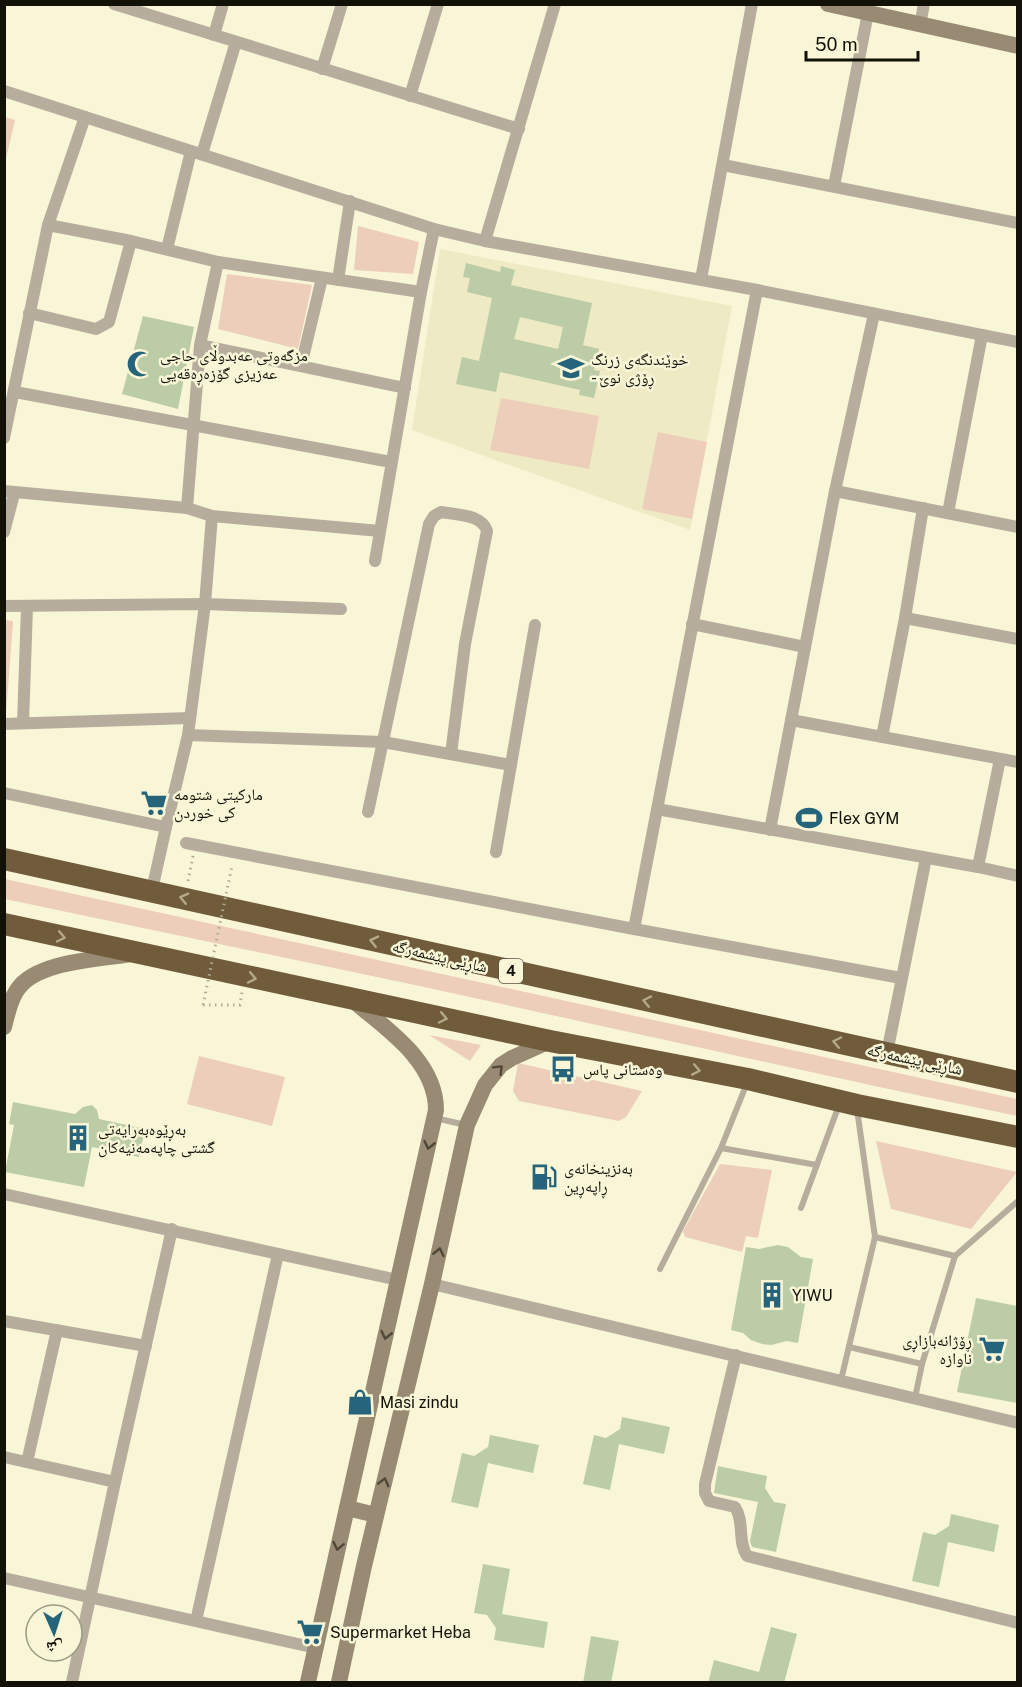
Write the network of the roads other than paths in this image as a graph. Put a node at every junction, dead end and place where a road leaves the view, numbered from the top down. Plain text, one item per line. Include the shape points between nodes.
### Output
1 (114, 4) edge
2 (224, 4) edge
3 (342, 4) edge
4 (438, 4) edge
5 (555, 4) edge
6 (752, 4) edge
7 (828, 4) edge
8 (924, 4) edge
9 (868, 13) junction
10 (920, 25) junction
11 (214, 35) junction
12 (236, 42) junction
13 (1017, 46) edge
14 (322, 69) junction
15 (4, 91) edge
16 (410, 96) junction
17 (85, 117) junction
18 (519, 129) junction
19 (197, 153) junction
20 (723, 165) junction
21 (834, 186) junction
22 (350, 201) junction
23 (1017, 223) edge
24 (48, 225) junction
25 (434, 229) junction
26 (131, 241) junction
27 (485, 241) junction
28 (167, 249) junction
29 (218, 262) junction
30 (322, 278) junction
31 (701, 279) junction
32 (338, 280) junction
33 (757, 290) junction
34 (421, 292) junction
35 (29, 312) junction
36 (874, 314) junction
37 (982, 335) junction
38 (1017, 342) edge
39 (200, 345) junction
40 (301, 366) junction
41 (405, 388) junction
42 (15, 392) junction
43 (195, 425) junction
44 (4, 438) edge
45 (391, 462) junction
46 (835, 491) junction
47 (9, 492) edge
48 (187, 508) junction
49 (923, 508) junction
50 (948, 513) junction
51 (212, 516) junction
52 (1017, 526) edge
53 (380, 531) junction
54 (4, 532) edge
55 (375, 561) dead end
56 (205, 604) junction
57 (4, 606) edge
58 (27, 607) junction
59 (341, 609) dead end
60 (905, 618) junction
61 (535, 624) dead end
62 (692, 624) junction
63 (1017, 639) edge
64 (805, 647) junction
65 (190, 718) junction
66 (791, 720) junction
67 (23, 723) junction
68 (4, 724) edge
69 (188, 735) junction
70 (882, 737) junction
71 (383, 742) junction
72 (451, 754) junction
73 (1000, 759) junction
74 (1017, 762) edge
75 (511, 765) junction
76 (4, 793) edge
77 (657, 809) junction
78 (368, 812) dead end
79 (166, 827) junction
80 (770, 830) junction
81 (186, 843) dead end
82 (496, 852) dead end
83 (926, 858) junction
84 (4, 859) edge
85 (978, 867) junction
86 (1017, 876) edge
87 (152, 890) junction
88 (4, 924) edge
89 (634, 929) junction
90 (138, 953) junction
91 (901, 978) junction
92 (348, 997) junction
93 (4, 1027) edge
94 (550, 1041) junction
95 (887, 1053) junction
96 (748, 1079) junction
97 (1017, 1082) edge
98 (848, 1103) junction
99 (435, 1118) junction
100 (467, 1125) junction
101 (1017, 1137) edge
102 (721, 1148) junction
103 (817, 1165) junction
104 (4, 1194) edge
105 (1017, 1201) edge
106 (801, 1208) dead end
107 (172, 1229) junction
108 (875, 1237) junction
109 (278, 1254) junction
110 (955, 1256) junction
111 (660, 1269) dead end
112 (398, 1280) junction
113 (432, 1284) junction
114 (4, 1321) edge
115 (57, 1330) junction
116 (146, 1346) junction
117 (849, 1347) junction
118 (736, 1355) junction
119 (922, 1364) junction
120 (840, 1380) junction
121 (915, 1398) junction
122 (1017, 1423) edge
123 (4, 1457) edge
124 (27, 1462) junction
125 (115, 1482) junction
126 (346, 1508) junction
127 (376, 1515) junction
128 (4, 1578) edge
129 (91, 1597) junction
130 (196, 1621) junction
131 (1017, 1623) edge
132 (316, 1648) junction
133 (72, 1683) edge
134 (308, 1683) edge
135 (339, 1683) edge

1 - 11 street
2 - 11 street
3 - 14 street
4 - 16 street
5 - 18 street
6 - 20 street
7 - 9 street
8 - 10 street
9 - 10 street
9 - 21 street
10 - 13 street
11 - 12 street
12 - 14 street
12 - 19 street
14 - 16 street
15 - 17 street
16 - 18 street
17 - 19 street
17 - 24 street
18 - 27 street
19 - 22 street
19 - 28 street
20 - 21 street
20 - 31 street
21 - 23 street
22 - 25 street
22 - 32 street
24 - 26 street
24 - 35 street
25 - 27 street
25 - 34 street
26 - 28 street
26 - 35 street via 109,322 96,330
27 - 31 street
28 - 29 street
29 - 30 street
29 - 39 street
30 - 32 street
30 - 40 street
31 - 33 street
32 - 34 street
33 - 36 street
33 - 62 street
34 - 41 street
35 - 42 street
36 - 37 street
36 - 46 street
37 - 38 street
37 - 50 street
39 - 40 street
39 - 43 street
40 - 41 street
41 - 45 street
42 - 43 street
42 - 44 street
43 - 45 street
43 - 48 street
45 - 53 street
46 - 49 street
46 - 64 street
47 - 48 street
47 - 54 street
48 - 51 street
49 - 50 street
49 - 60 street
50 - 52 street
51 - 53 street
51 - 56 street
53 - 55 street
56 - 58 street
56 - 59 street
56 - 65 street
57 - 58 street
58 - 67 street
60 - 63 street
60 - 70 street
61 - 75 street
62 - 64 street
62 - 77 street
64 - 66 street
65 - 67 street
65 - 69 street
66 - 70 street
66 - 80 street
67 - 68 street
69 - 71 street
69 - 79 street
70 - 73 street
71 - 72 street
71 - 72 street via 429,524 441,512 478,519 485,523 487,531 465,644
71 - 78 street
72 - 75 street
73 - 74 street
73 - 85 street
75 - 82 street
76 - 79 street
77 - 80 street
77 - 89 street
79 - 87 street
80 - 83 street
81 - 89 street
83 - 85 street
83 - 91 street
84 - 87 highway, شاڕێی پێشمەرگە / 4
85 - 86 street
95 -> 87 highway, شاڕێی پێشمەرگە / 4
88 -> 90 highway
89 - 91 street
90 -> 92 highway
90 - 93 street via 58,967 36,975 18,990
91 - 95 street
92 -> 94 highway
92 - 99 street via 417,1060 432,1087
94 -> 96 highway
100 -> 94 street via 485,1085 501,1065
95 - 97 highway, شاڕێی پێشمەرگە / 4
96 - 98 highway
96 - 102 lane
98 - 101 highway
98 - 103 lane
98 - 108 lane
99 - 100 lane
99 -> 112 street
113 -> 100 street
102 - 103 lane
102 - 111 lane
103 - 106 lane
104 - 107 street
105 - 110 lane
107 - 109 street
107 - 116 street
108 - 110 lane
108 - 117 lane
109 - 112 street
109 - 130 street
110 - 119 lane
112 -> 126 street
113 - 118 street
127 -> 113 street
114 - 115 street
115 - 116 street
115 - 124 street
116 - 125 street
117 - 119 lane
117 - 120 lane
118 - 120 street
118 - 131 street via 705,1493 709,1501 735,1507 740,1514 742,1548 747,1556
119 - 121 lane
120 - 121 street
121 - 122 street
123 - 124 street
124 - 125 street
125 - 129 street
126 - 127 street
126 -> 132 street
127 - 135 street
128 - 129 street
129 - 130 street
129 - 133 street
130 - 132 street
132 - 134 street

